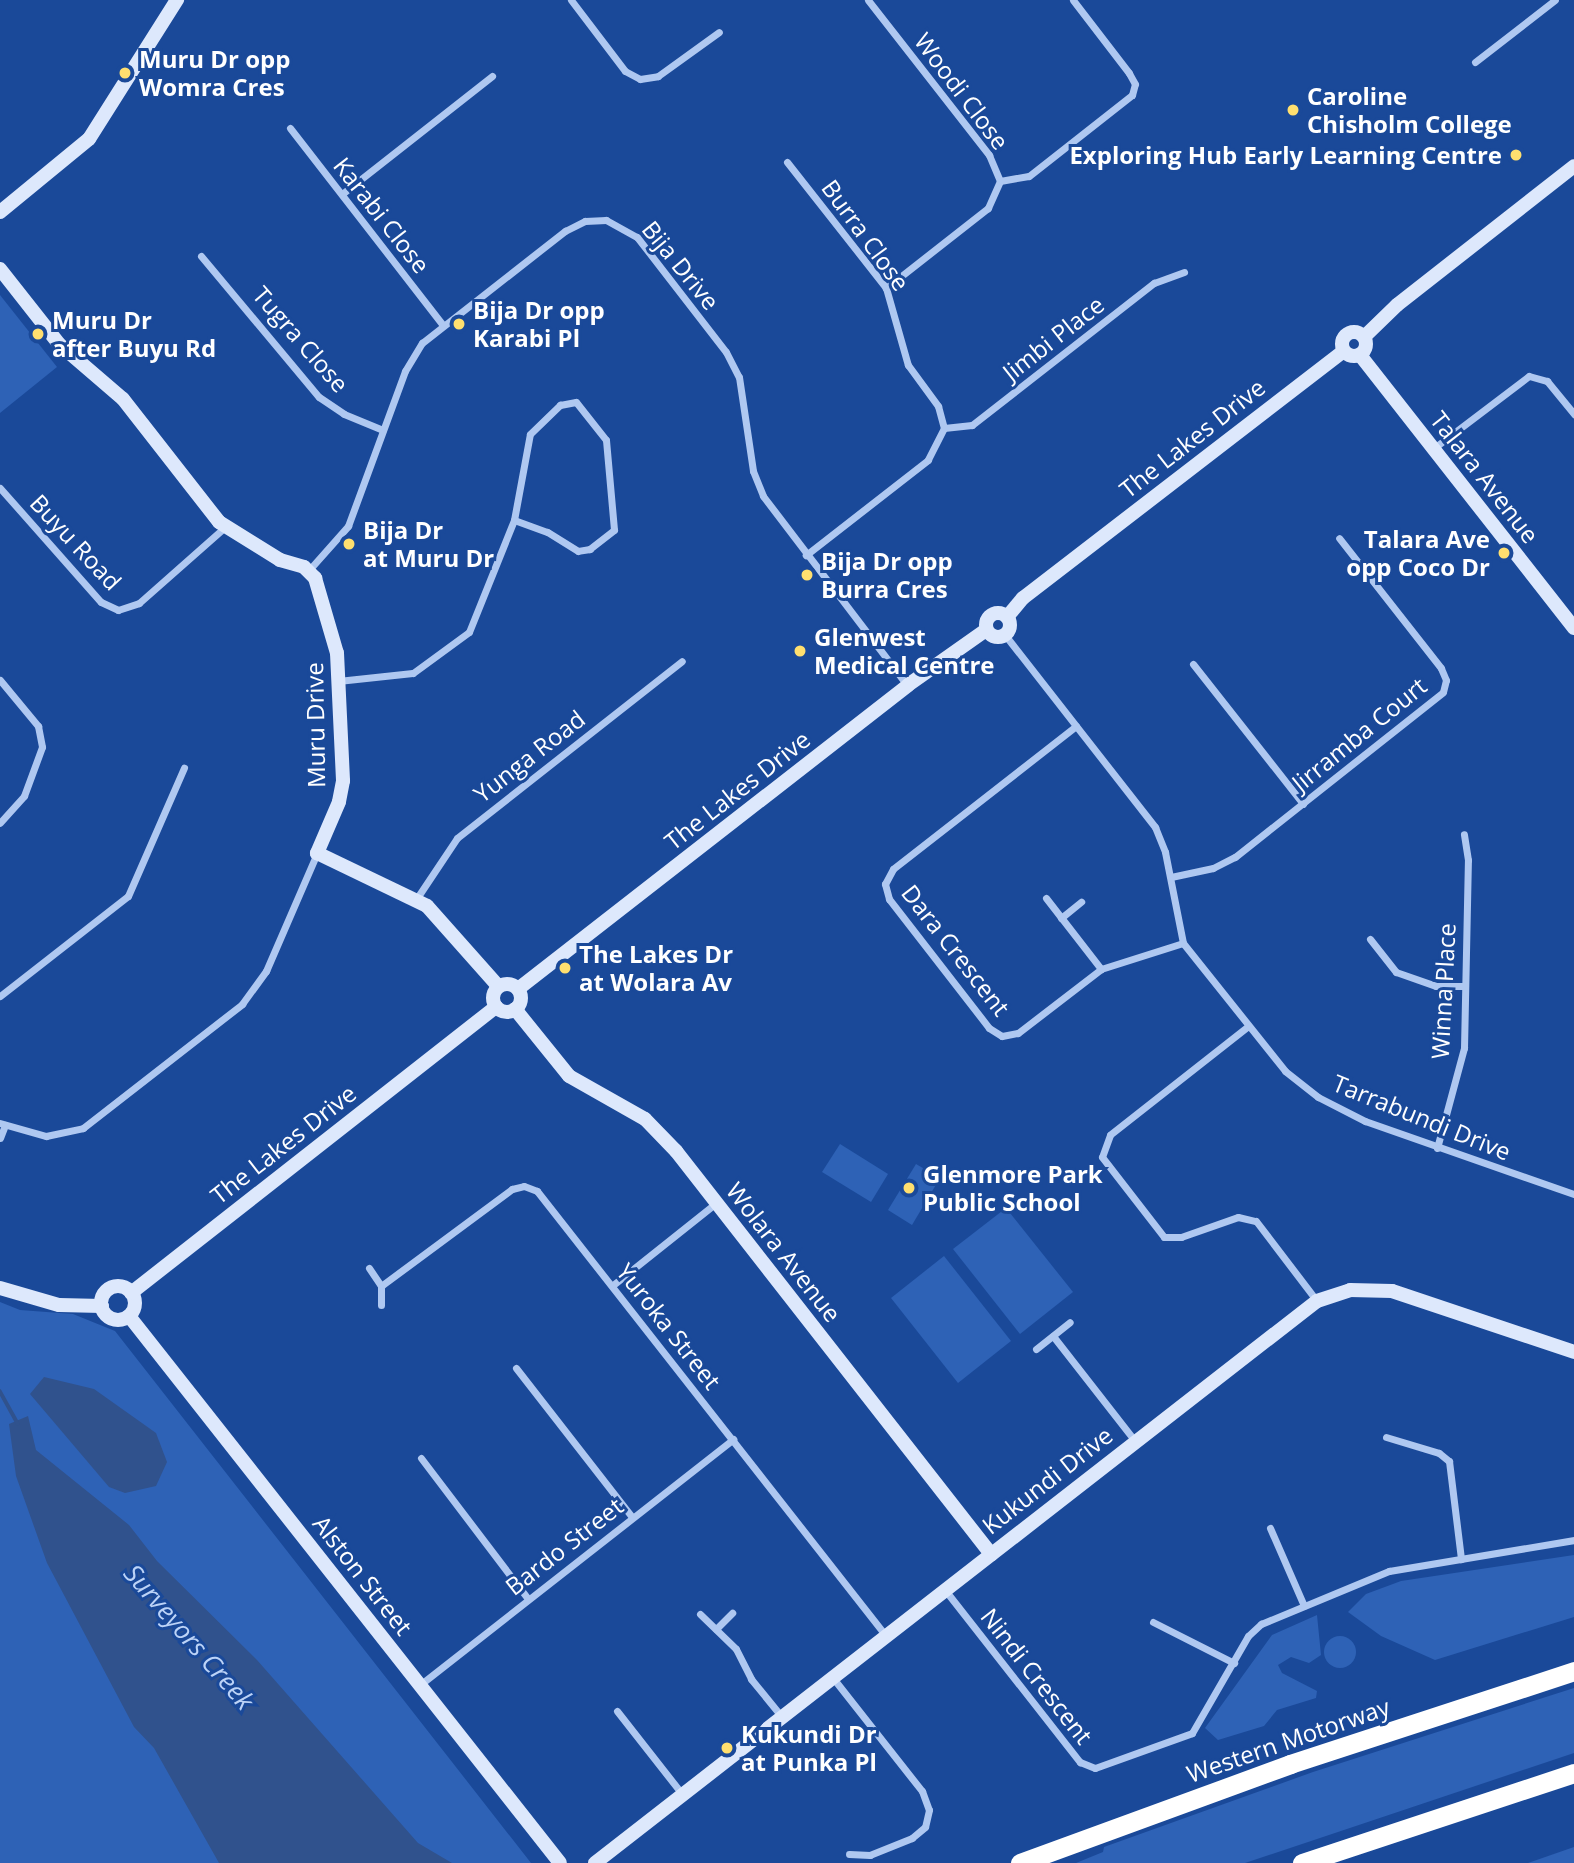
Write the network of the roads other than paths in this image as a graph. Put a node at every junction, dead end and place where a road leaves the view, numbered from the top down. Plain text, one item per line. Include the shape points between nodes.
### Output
1 (177, 0) edge
2 (571, 0) edge
3 (868, 0) edge
4 (1073, 0) edge
5 (1555, 0) edge
6 (719, 32) dead end
7 (1475, 62) dead end
8 (492, 76) dead end
9 (290, 128) dead end
10 (787, 162) dead end
11 (1574, 166) edge
12 (999, 181) junction
13 (342, 194) junction
14 (0, 212) edge
15 (201, 256) dead end
16 (0, 269) edge
17 (1184, 272) dead end
18 (886, 288) junction
19 (443, 325) junction
20 (1364, 337) junction
21 (1343, 352) junction
22 (1360, 355) junction
23 (1574, 414) edge
24 (944, 428) junction
25 (383, 430) junction
26 (1434, 448) junction
27 (0, 488) edge
28 (514, 520) junction
29 (225, 527) junction
30 (1339, 538) dead end
31 (806, 555) junction
32 (309, 570) junction
33 (1007, 617) junction
34 (1574, 628) edge
35 (986, 630) junction
36 (1005, 635) junction
37 (682, 661) dead end
38 (1193, 664) dead end
39 (0, 680) edge
40 (338, 681) junction
41 (908, 685) junction
42 (1076, 726) junction
43 (184, 768) dead end
44 (1303, 804) junction
45 (0, 823) edge
46 (1464, 834) dead end
47 (317, 853) junction
48 (1171, 877) junction
49 (417, 898) junction
50 (1046, 898) dead end
51 (1081, 902) dead end
52 (1061, 918) junction
53 (1370, 939) dead end
54 (1184, 943) junction
55 (1101, 969) junction
56 (498, 986) junction
57 (1465, 986) junction
58 (518, 989) junction
59 (0, 996) edge
60 (496, 1007) junction
61 (515, 1009) junction
62 (1247, 1027) junction
63 (2, 1124) edge
64 (0, 1138) edge
65 (1437, 1147) junction
66 (1574, 1194) edge
67 (717, 1202) junction
68 (369, 1268) dead end
69 (613, 1285) junction
70 (381, 1286) junction
71 (0, 1288) edge
72 (131, 1293) junction
73 (1317, 1301) junction
74 (381, 1305) dead end
75 (102, 1306) junction
76 (129, 1316) junction
77 (1070, 1322) dead end
78 (1053, 1336) junction
79 (1035, 1349) dead end
80 (1574, 1352) edge
81 (516, 1368) dead end
82 (1387, 1437) dead end
83 (733, 1439) junction
84 (1135, 1441) junction
85 (421, 1458) dead end
86 (632, 1517) junction
87 (1270, 1528) dead end
88 (1574, 1540) edge
89 (991, 1553) junction
90 (1461, 1559) junction
91 (945, 1589) junction
92 (528, 1600) junction
93 (1304, 1606) junction
94 (732, 1613) dead end
95 (700, 1614) dead end
96 (1153, 1622) dead end
97 (716, 1629) junction
98 (886, 1636) junction
99 (1234, 1663) junction
100 (1574, 1671) edge
101 (832, 1677) junction
102 (421, 1685) junction
103 (617, 1711) dead end
104 (782, 1717) junction
105 (1574, 1773) edge
106 (682, 1794) junction
107 (849, 1854) dead end
108 (560, 1863) edge
109 (594, 1863) edge
110 (1020, 1863) edge
111 (1302, 1863) edge

1 - 14 street via 89,139
2 - 6 street via 625,71 640,79 658,76
3 - 12 street, Woodi Close via 989,155
4 - 12 street via 1129,73 1135,84 1132,94 1029,176
5 - 7 street
8 - 13 street
9 - 13 street, Karabi Close
10 - 18 street, Burra Close
11 - 20 street via 1397,305
12 - 18 street, Woodi Close via 995,197 984,211
13 - 19 street, Karabi Close
15 - 25 street, Tugra Close via 319,397 344,414
16 - 29 street via 59,344 119,394
17 - 24 street, Jimbi Place via 1154,283 972,425
18 - 24 street, Burra Close via 897,312 905,359 938,406
19 - 25 street, Bija Drive via 412,356
19 - 31 street, Bija Drive via 572,226 606,220 629,230 732,360 757,484
20 - 21 street via 1346,334
20 - 22 street via 1366,345
21 - 22 street
21 - 33 street, The Lakes Drive via 1023,598
22 - 26 street, Talara Avenue
23 - 26 street via 1547,381 1529,376
24 - 31 street via 928,460
25 - 32 street, Bija Drive via 344,533
26 - 34 street, Talara Avenue
27 - 29 street, Buyu Road via 102,603 118,610 139,603
28 - 28 street via 530,434 560,405 578,403 606,440 614,530 590,549 578,551 547,532
28 - 40 street via 478,618 465,636 414,673
29 - 32 street via 280,560
30 - 44 street, Jirramba Court via 1441,668 1446,686 1435,701
31 - 41 street, Bija Drive
32 - 40 street, Muru Drive via 333,631
33 - 35 street via 989,616
33 - 36 street via 1010,626
35 - 36 street via 995,637
35 - 41 street, The Lakes Drive
36 - 42 street, Tarrabundi Drive
37 - 49 street, Yunga Road via 457,838
38 - 44 street
39 - 45 street via 38,726 42,747 24,796
40 - 47 street, Muru Drive via 342,788
41 - 58 street, The Lakes Drive
42 - 48 street, Tarrabundi Drive via 1155,827
42 - 55 street, Dara Crescent via 893,869 885,889 888,899 997,1034 1018,1033
43 - 59 street via 128,896
44 - 48 street, Jirramba Court via 1229,861
46 - 57 street, Winna Place via 1468,860
47 - 49 street
47 - 63 street, Muru Drive via 266,971 242,1004 82,1128 46,1136
48 - 54 street, Tarrabundi Drive
49 - 56 street via 449,926
50 - 52 street
51 - 52 street
52 - 55 street
53 - 57 street via 1396,972 1436,986
54 - 55 street, Dara Crescent
54 - 62 street, Tarrabundi Drive
56 - 58 street via 511,984
56 - 60 street via 493,994
57 - 65 street, Winna Place via 1463,1056
58 - 61 street via 520,1002
60 - 61 street via 503,1012
60 - 72 street, The Lakes Drive
61 - 67 street, Wolara Avenue via 569,1076 653,1125
62 - 65 street, Tarrabundi Drive via 1285,1071 1318,1097
62 - 73 street via 1110,1135 1102,1157 1164,1237 1181,1237 1238,1217 1256,1221
63 - 64 street, Muru Drive
65 - 66 street, Tarrabundi Drive
67 - 69 street
67 - 89 street, Wolara Avenue
68 - 70 street
69 - 70 street, Yuroka Street via 541,1194 524,1186 512,1189
69 - 83 street, Yuroka Street
70 - 74 street
71 - 75 street via 59,1305
72 - 75 street via 122,1287 111,1288
72 - 76 street via 135,1308
73 - 80 street, Kukundi Drive via 1350,1290 1392,1290
73 - 84 street, Kukundi Drive
75 - 76 street via 110,1318
76 - 102 street, Alston Street
77 - 78 street
78 - 79 street
78 - 84 street
81 - 86 street
82 - 90 street via 1439,1453 1451,1464
83 - 86 street, Bardo Street
83 - 98 street, Yuroka Street
84 - 89 street, Kukundi Drive
85 - 92 street
86 - 92 street, Bardo Street
87 - 93 street
88 - 90 street, Nindi Crescent
89 - 91 street, Kukundi Drive
90 - 93 street, Nindi Crescent via 1389,1571
91 - 98 street, Kukundi Drive
91 - 99 street, Nindi Crescent via 1080,1762 1090,1768 1192,1733
92 - 102 street, Bardo Street
93 - 99 street, Nindi Crescent via 1256,1627
94 - 97 street
95 - 97 street
96 - 99 street
97 - 104 street
98 - 101 street, Kukundi Drive
100 - 110 highway, Western Motorway via 1303,1760
101 - 104 street, Kukundi Drive
101 - 107 street via 922,1791 929,1810 925,1826 912,1838 870,1855
102 - 108 street, Alston Street
103 - 106 street
104 - 106 street, Kukundi Drive
105 - 111 highway
106 - 109 street, Kukundi Drive

